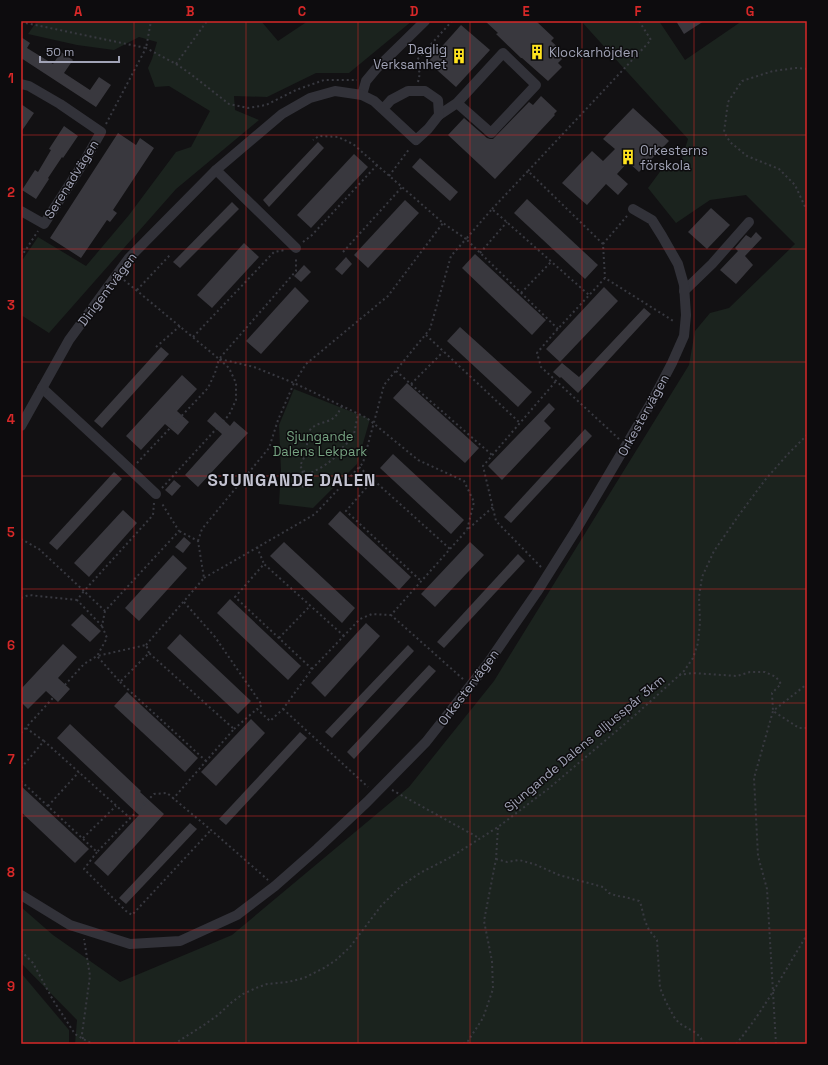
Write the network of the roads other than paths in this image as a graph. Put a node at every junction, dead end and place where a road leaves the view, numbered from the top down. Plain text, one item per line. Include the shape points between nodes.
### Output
1 (425, 21) edge
2 (21, 84) edge
3 (362, 95) junction
4 (456, 103) junction
5 (383, 109) junction
6 (439, 115) junction
7 (216, 170) junction
8 (633, 209) road end
9 (21, 211) edge
10 (749, 222) dead end
11 (296, 248) road end
12 (684, 291) junction
13 (42, 388) junction
14 (21, 426) edge
15 (156, 494) road end
16 (21, 895) edge

1 - 3 street via 376,69 366,81
2 - 9 street, Serenadvägen via 60,104 101,132 44,224
3 - 5 street, Dirigentvägen
3 - 7 street, Dirigentvägen via 335,91 310,98 282,114
4 - 4 street via 503,53 536,85 491,133
4 - 6 street
5 - 6 street via 391,100 408,91 425,91 438,100
5 - 6 street, Dirigentvägen via 416,140
7 - 11 street
7 - 13 street, Dirigentvägen via 129,258 69,340
8 - 12 street, Orkestervägen via 652,220 662,236 678,264
10 - 12 street
12 - 16 street, Orkestervägen via 684,336 672,363 651,404 538,592 426,742 317,849 237,915 180,941 130,944 70,925
13 - 14 street, Dirigentvägen
13 - 15 street

